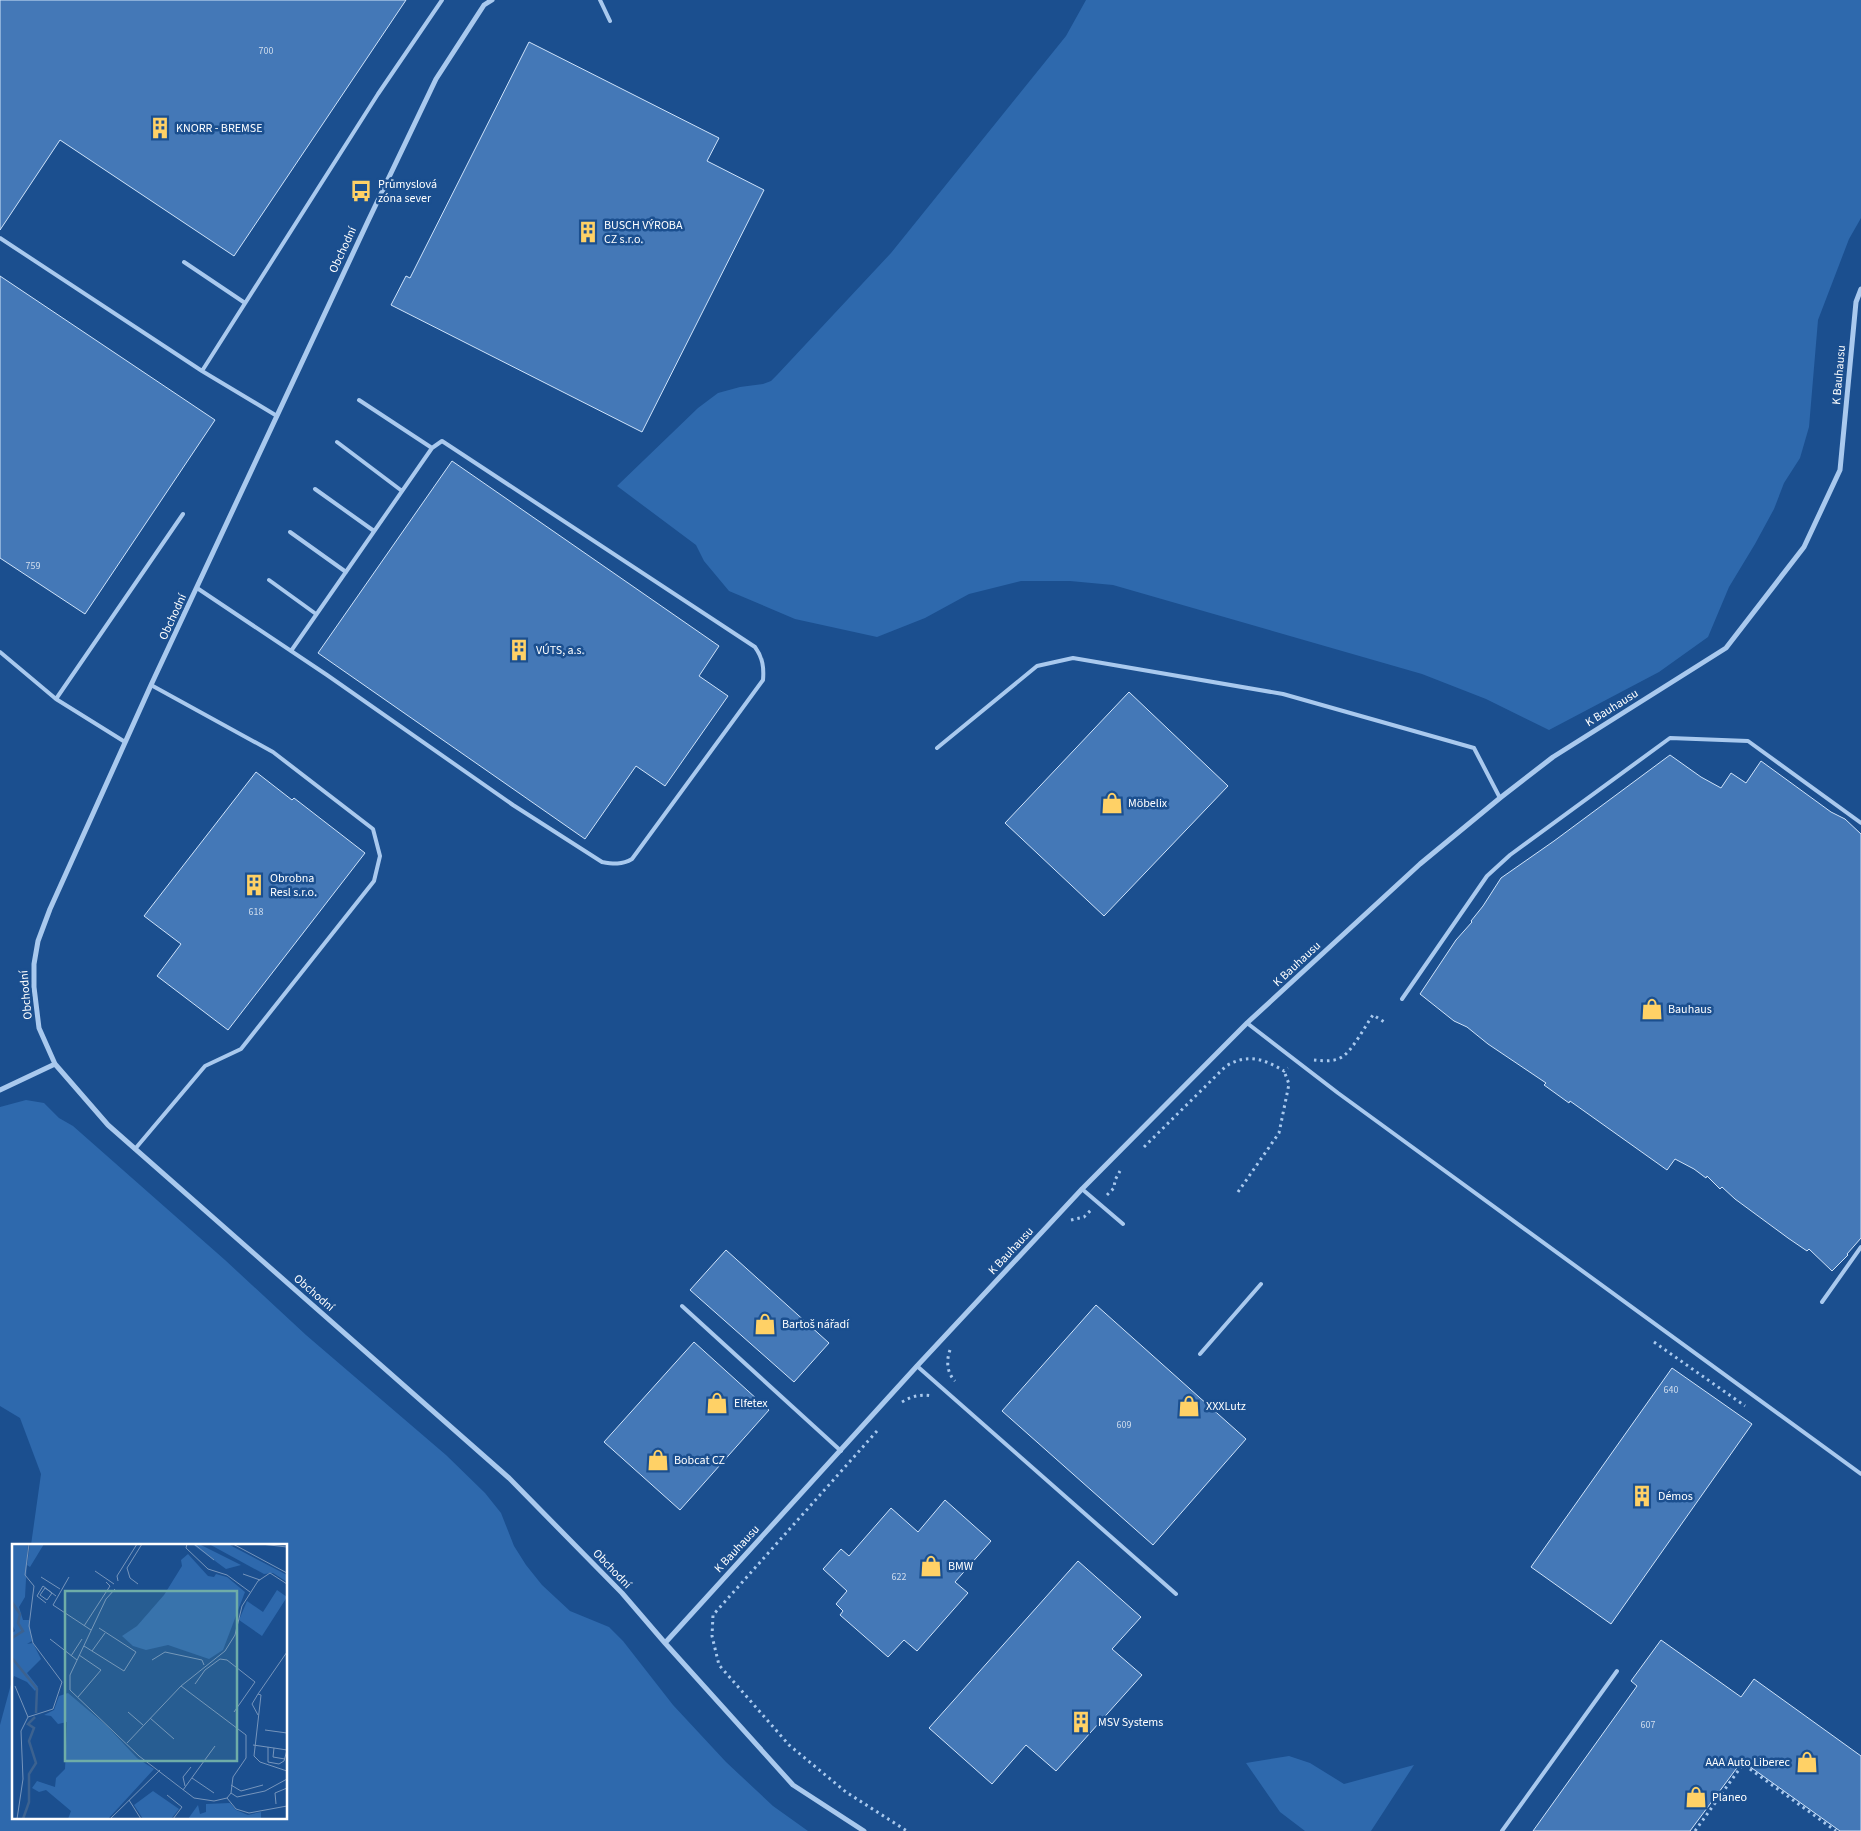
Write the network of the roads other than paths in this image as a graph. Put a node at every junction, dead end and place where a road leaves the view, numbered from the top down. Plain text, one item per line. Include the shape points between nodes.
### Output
1 (442, 0) edge
2 (492, 0) edge
3 (600, 0) edge
4 (610, 21) dead end
5 (0, 238) edge
6 (184, 262) dead end
7 (1861, 289) edge
8 (245, 304) junction
9 (202, 371) junction
10 (360, 400) dead end
11 (277, 416) junction
12 (337, 442) dead end
13 (432, 448) junction
14 (315, 490) dead end
15 (402, 492) junction
16 (183, 514) dead end
17 (374, 531) junction
18 (290, 532) dead end
19 (346, 572) junction
20 (269, 580) dead end
21 (197, 588) junction
22 (316, 614) junction
23 (291, 651) junction
24 (0, 652) edge
25 (151, 686) junction
26 (56, 699) junction
27 (126, 742) junction
28 (937, 748) dead end
29 (1500, 798) junction
30 (1861, 823) edge
31 (1402, 999) dead end
32 (1247, 1023) junction
33 (55, 1064) junction
34 (0, 1090) edge
35 (135, 1148) junction
36 (1082, 1189) junction
37 (1123, 1224) dead end
38 (1861, 1246) edge
39 (1261, 1284) dead end
40 (1822, 1302) dead end
41 (682, 1306) dead end
42 (1200, 1354) dead end
43 (916, 1366) junction
44 (841, 1451) junction
45 (1861, 1474) edge
46 (1176, 1594) dead end
47 (665, 1643) junction
48 (1617, 1671) dead end
49 (864, 1831) edge
50 (1502, 1831) edge

1 - 8 lane via 378,94
2 - 11 street, Obchodní via 484,5 436,79
3 - 4 lane
5 - 9 lane
6 - 8 lane
7 - 29 street, K Bauhausu via 1856,302 1840,470 1804,547 1726,648 1553,757
8 - 9 lane
9 - 11 lane
10 - 13 lane
11 - 21 street, Obchodní
12 - 15 lane
13 - 15 lane
13 - 23 lane via 444,442 755,647 762,659 763,680 632,859 625,864 611,864 602,862 513,805
14 - 17 lane
15 - 17 lane
16 - 26 lane
17 - 19 lane
18 - 19 lane
19 - 22 lane
20 - 22 lane
21 - 23 lane
21 - 25 street, Obchodní
22 - 23 lane
24 - 26 lane
25 - 27 street, Obchodní
25 - 35 lane via 273,752 373,829 380,856 374,881 241,1049 205,1066
26 - 27 lane
27 - 33 street, Obchodní via 38,941 34,987 39,1028
28 - 29 lane via 1037,666 1073,658 1283,694 1474,748
29 - 32 street, K Bauhausu via 1420,864
30 - 31 lane via 1748,741 1670,738 1486,876
32 - 36 street, K Bauhausu
32 - 45 lane
33 - 34 street
33 - 35 street, Obchodní via 108,1125
35 - 47 street, Obchodní via 508,1478 622,1593
36 - 37 lane
36 - 43 street, K Bauhausu
38 - 40 lane
39 - 42 lane
41 - 44 lane
43 - 44 street, K Bauhausu
43 - 46 lane
44 - 47 street, K Bauhausu
47 - 49 street, Obchodní via 793,1785
48 - 50 lane

